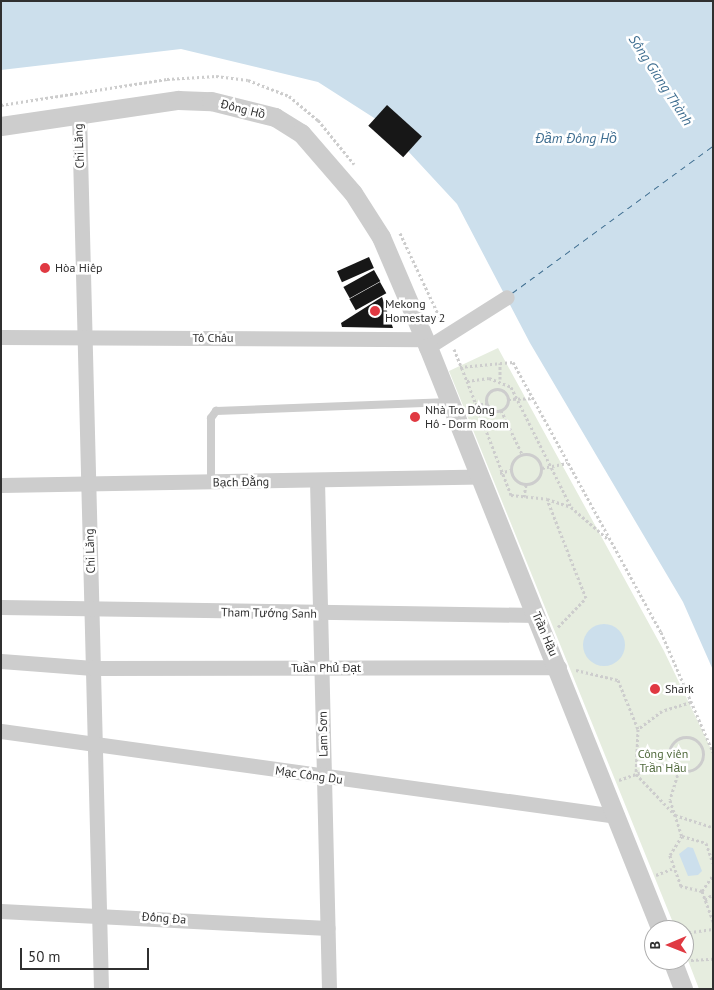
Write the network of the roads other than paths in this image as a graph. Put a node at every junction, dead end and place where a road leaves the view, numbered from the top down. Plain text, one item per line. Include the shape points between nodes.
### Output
1 (78, 114) junction
2 (1, 126) edge
3 (507, 297) dead end
4 (1, 337) edge
5 (84, 338) junction
6 (426, 343) junction
7 (450, 402) junction
8 (488, 476) junction
9 (316, 480) junction
10 (211, 482) junction
11 (88, 485) junction
12 (1, 486) edge
13 (1, 607) edge
14 (92, 611) junction
15 (320, 613) junction
16 (537, 615) junction
17 (1, 661) edge
18 (563, 667) junction
19 (93, 668) junction
20 (321, 668) junction
21 (1, 730) edge
22 (95, 746) junction
23 (324, 777) junction
24 (617, 816) junction
25 (1, 912) edge
26 (99, 914) junction
27 (657, 920) edge
28 (328, 928) junction
29 (676, 970) edge
30 (101, 989) edge
31 (329, 989) edge
32 (684, 989) edge

1 - 2 street, Đông Hồ
1 - 5 street, Chi Lăng
1 - 6 street, Đông Hồ via 178,100 211,101 275,117 301,134 353,193 381,237
3 - 6 street via 448,334
4 - 5 street, Tô Châu
5 - 6 street, Tô Châu
5 - 11 street, Chi Lăng
6 - 7 street, Trần Hầu
7 - 8 street, Trần Hầu
7 - 10 lane via 216,411 211,418
8 - 9 street, Bạch Đằng
8 - 16 street, Trần Hầu
9 - 10 street, Bạch Đằng
9 - 15 street, Lam Sơn
10 - 11 street, Bạch Đằng
11 - 12 street, Bạch Đằng
11 - 14 street, Chi Lăng
13 - 14 street, Tham Tướng Sanh
14 - 15 street, Tham Tướng Sanh
14 - 19 street, Chi Lăng
15 - 16 street, Tham Tướng Sanh
15 - 20 street, Lam Sơn
16 - 18 street, Trần Hầu
17 - 19 street, Tuần Phủ Đạt
18 - 20 street, Tuần Phủ Đạt
18 - 24 street, Trần Hầu
19 - 20 street, Tuần Phủ Đạt
19 - 22 street, Chi Lăng
20 - 23 street, Lam Sơn
21 - 22 street, Mạc Công Du
22 - 23 street, Mạc Công Du
22 - 26 street, Chi Lăng
23 - 24 street, Mạc Công Du
23 - 28 street, Lam Sơn
24 - 27 street, Trần Hầu
25 - 26 street, Đống Đa
26 - 28 street, Đống Đa
26 - 30 street, Chi Lăng
28 - 31 street, Lam Sơn
29 - 32 street

